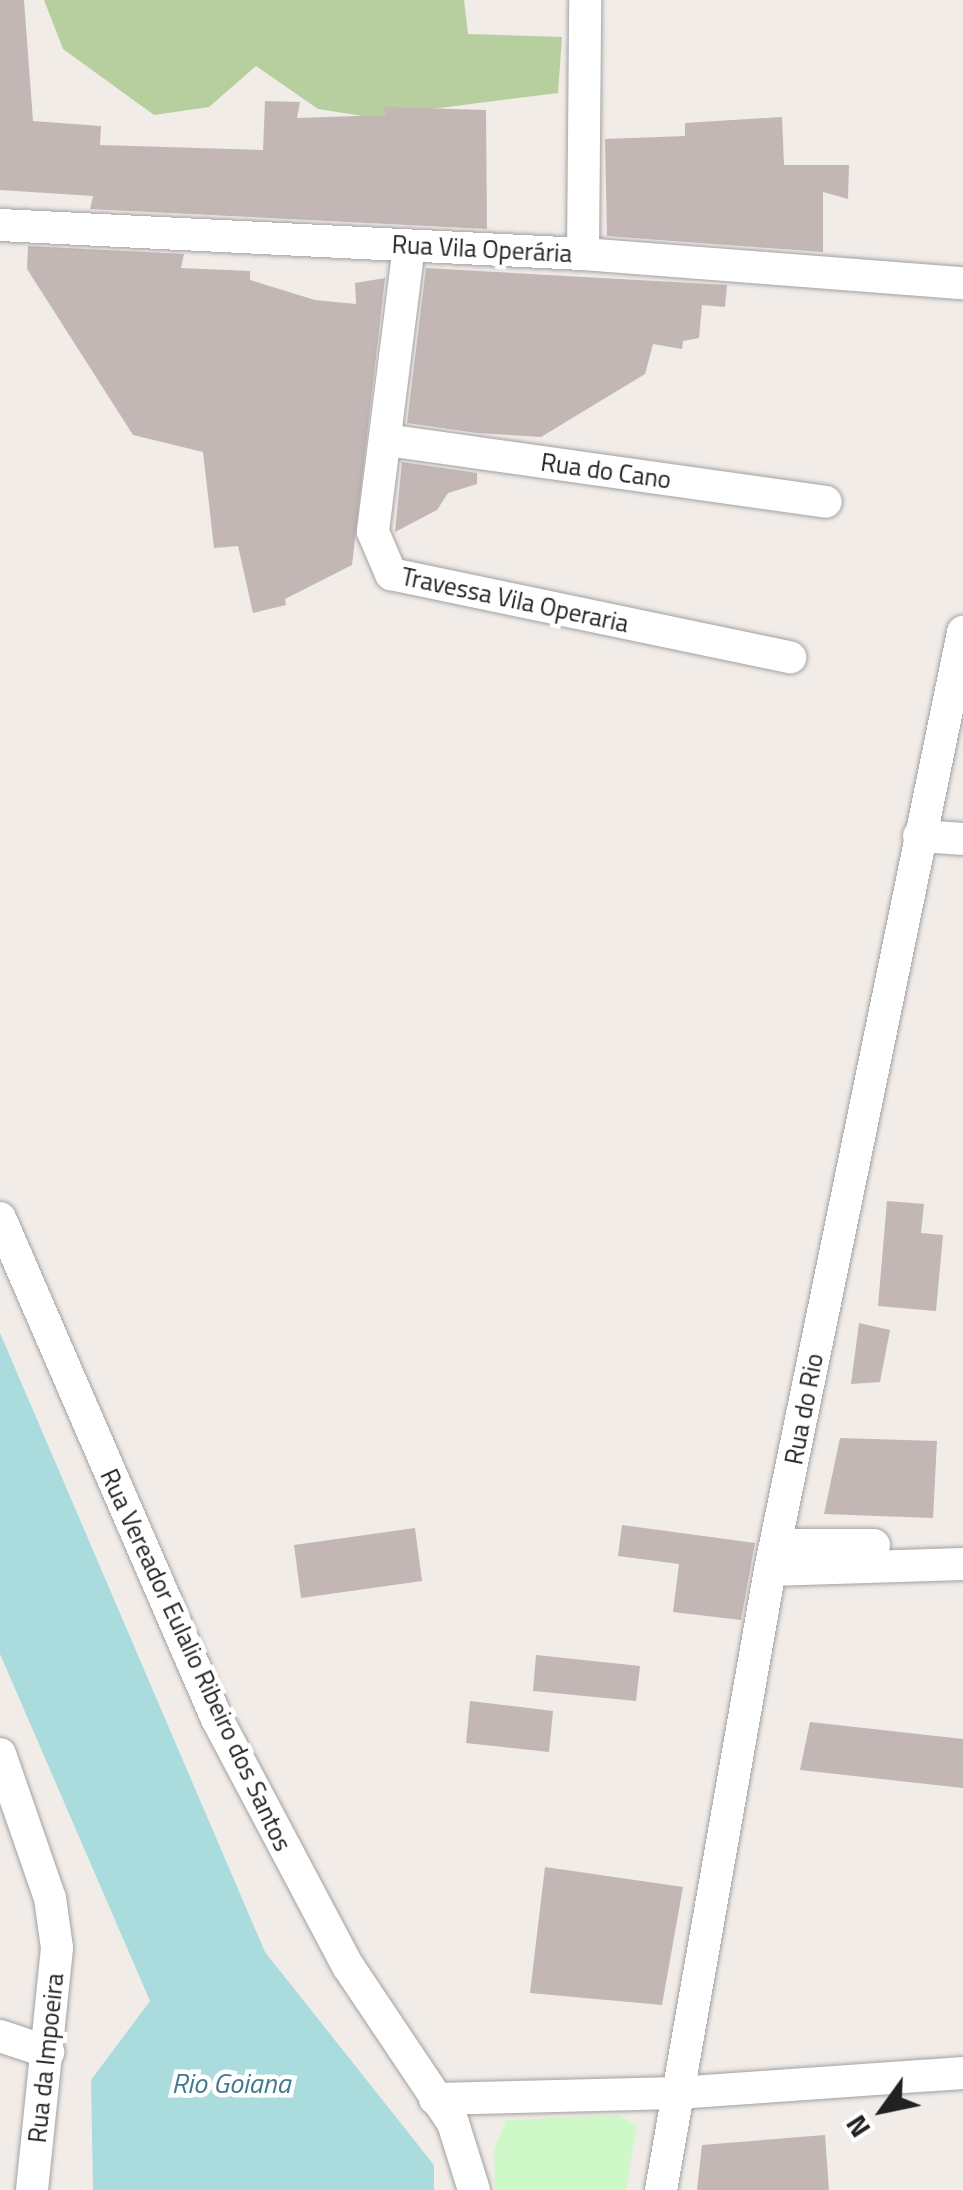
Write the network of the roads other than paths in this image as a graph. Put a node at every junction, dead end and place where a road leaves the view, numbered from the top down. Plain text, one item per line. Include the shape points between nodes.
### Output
1 (585, 0) edge
2 (0, 225) edge
3 (409, 246) junction
4 (583, 254) junction
5 (963, 282) edge
6 (386, 440) junction
7 (826, 502) dead end
8 (963, 632) edge
9 (790, 657) dead end
10 (919, 836) junction
11 (963, 839) edge
12 (0, 1218) edge
13 (963, 1546) edge
14 (773, 1557) junction
15 (963, 1564) edge
16 (0, 1754) edge
17 (0, 2036) edge
18 (48, 2052) junction
19 (963, 2073) edge
20 (678, 2093) junction
21 (435, 2099) junction
22 (32, 2190) edge
23 (474, 2190) edge
24 (661, 2190) edge

1 - 4 street
2 - 3 street, Rua Vila Operária
3 - 4 street, Rua Vila Operária
3 - 6 street, Travessa Vila Operaria
4 - 5 street, Rua Vila Operária
6 - 7 street, Rua do Cano
6 - 9 street, Travessa Vila Operaria via 374,532 391,574
8 - 10 street, Rua do Rio
10 - 11 street
10 - 14 street, Rua do Rio
12 - 21 street, Rua Vereador Eulalio Ribeiro dos Santos via 280,1848
13 - 14 street
14 - 15 street
14 - 20 street, Rua do Rio
16 - 18 street, Rua da Impoeira via 50,1898 57,1990
17 - 18 street
18 - 22 street, Rua da Impoeira
19 - 20 street
20 - 21 street
20 - 24 street, Rua do Rio
21 - 23 street, Rua Vereador Eulalio Ribeiro dos Santos via 468,2153

